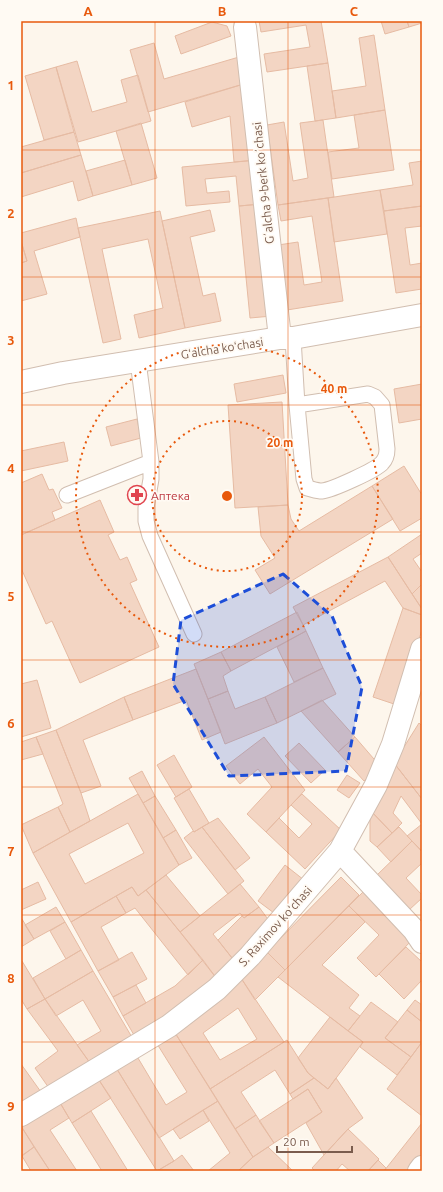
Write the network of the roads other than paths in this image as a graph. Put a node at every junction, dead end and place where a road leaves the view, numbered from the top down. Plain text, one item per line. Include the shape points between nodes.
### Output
1 (245, 27) dead end
2 (422, 314) edge
3 (287, 338) junction
4 (138, 361) junction
5 (21, 382) edge
6 (297, 405) junction
7 (151, 462) junction
8 (67, 495) dead end
9 (194, 634) dead end
10 (422, 649) edge
11 (340, 851) junction
12 (422, 942) edge
13 (21, 1114) edge
14 (422, 1167) edge
15 (419, 1171) edge

1 - 3 street, Gʼalcha 9-berk koʼchasi
2 - 3 street, Gʻalcha koʻchasi
3 - 4 street, Gʻalcha koʻchasi
3 - 6 lane
4 - 5 street, Gʻalcha koʻchasi
4 - 7 lane
6 - 6 lane via 307,488 321,491 330,489 382,464 387,449 382,404 375,396 368,394
7 - 8 lane
7 - 9 lane via 146,521 150,536
10 - 11 street, S. Raximov koʻchasi via 393,744 376,785
11 - 12 street via 414,930
11 - 13 street, S. Raximov koʻchasi via 250,956 217,988 169,1026
14 - 15 street

